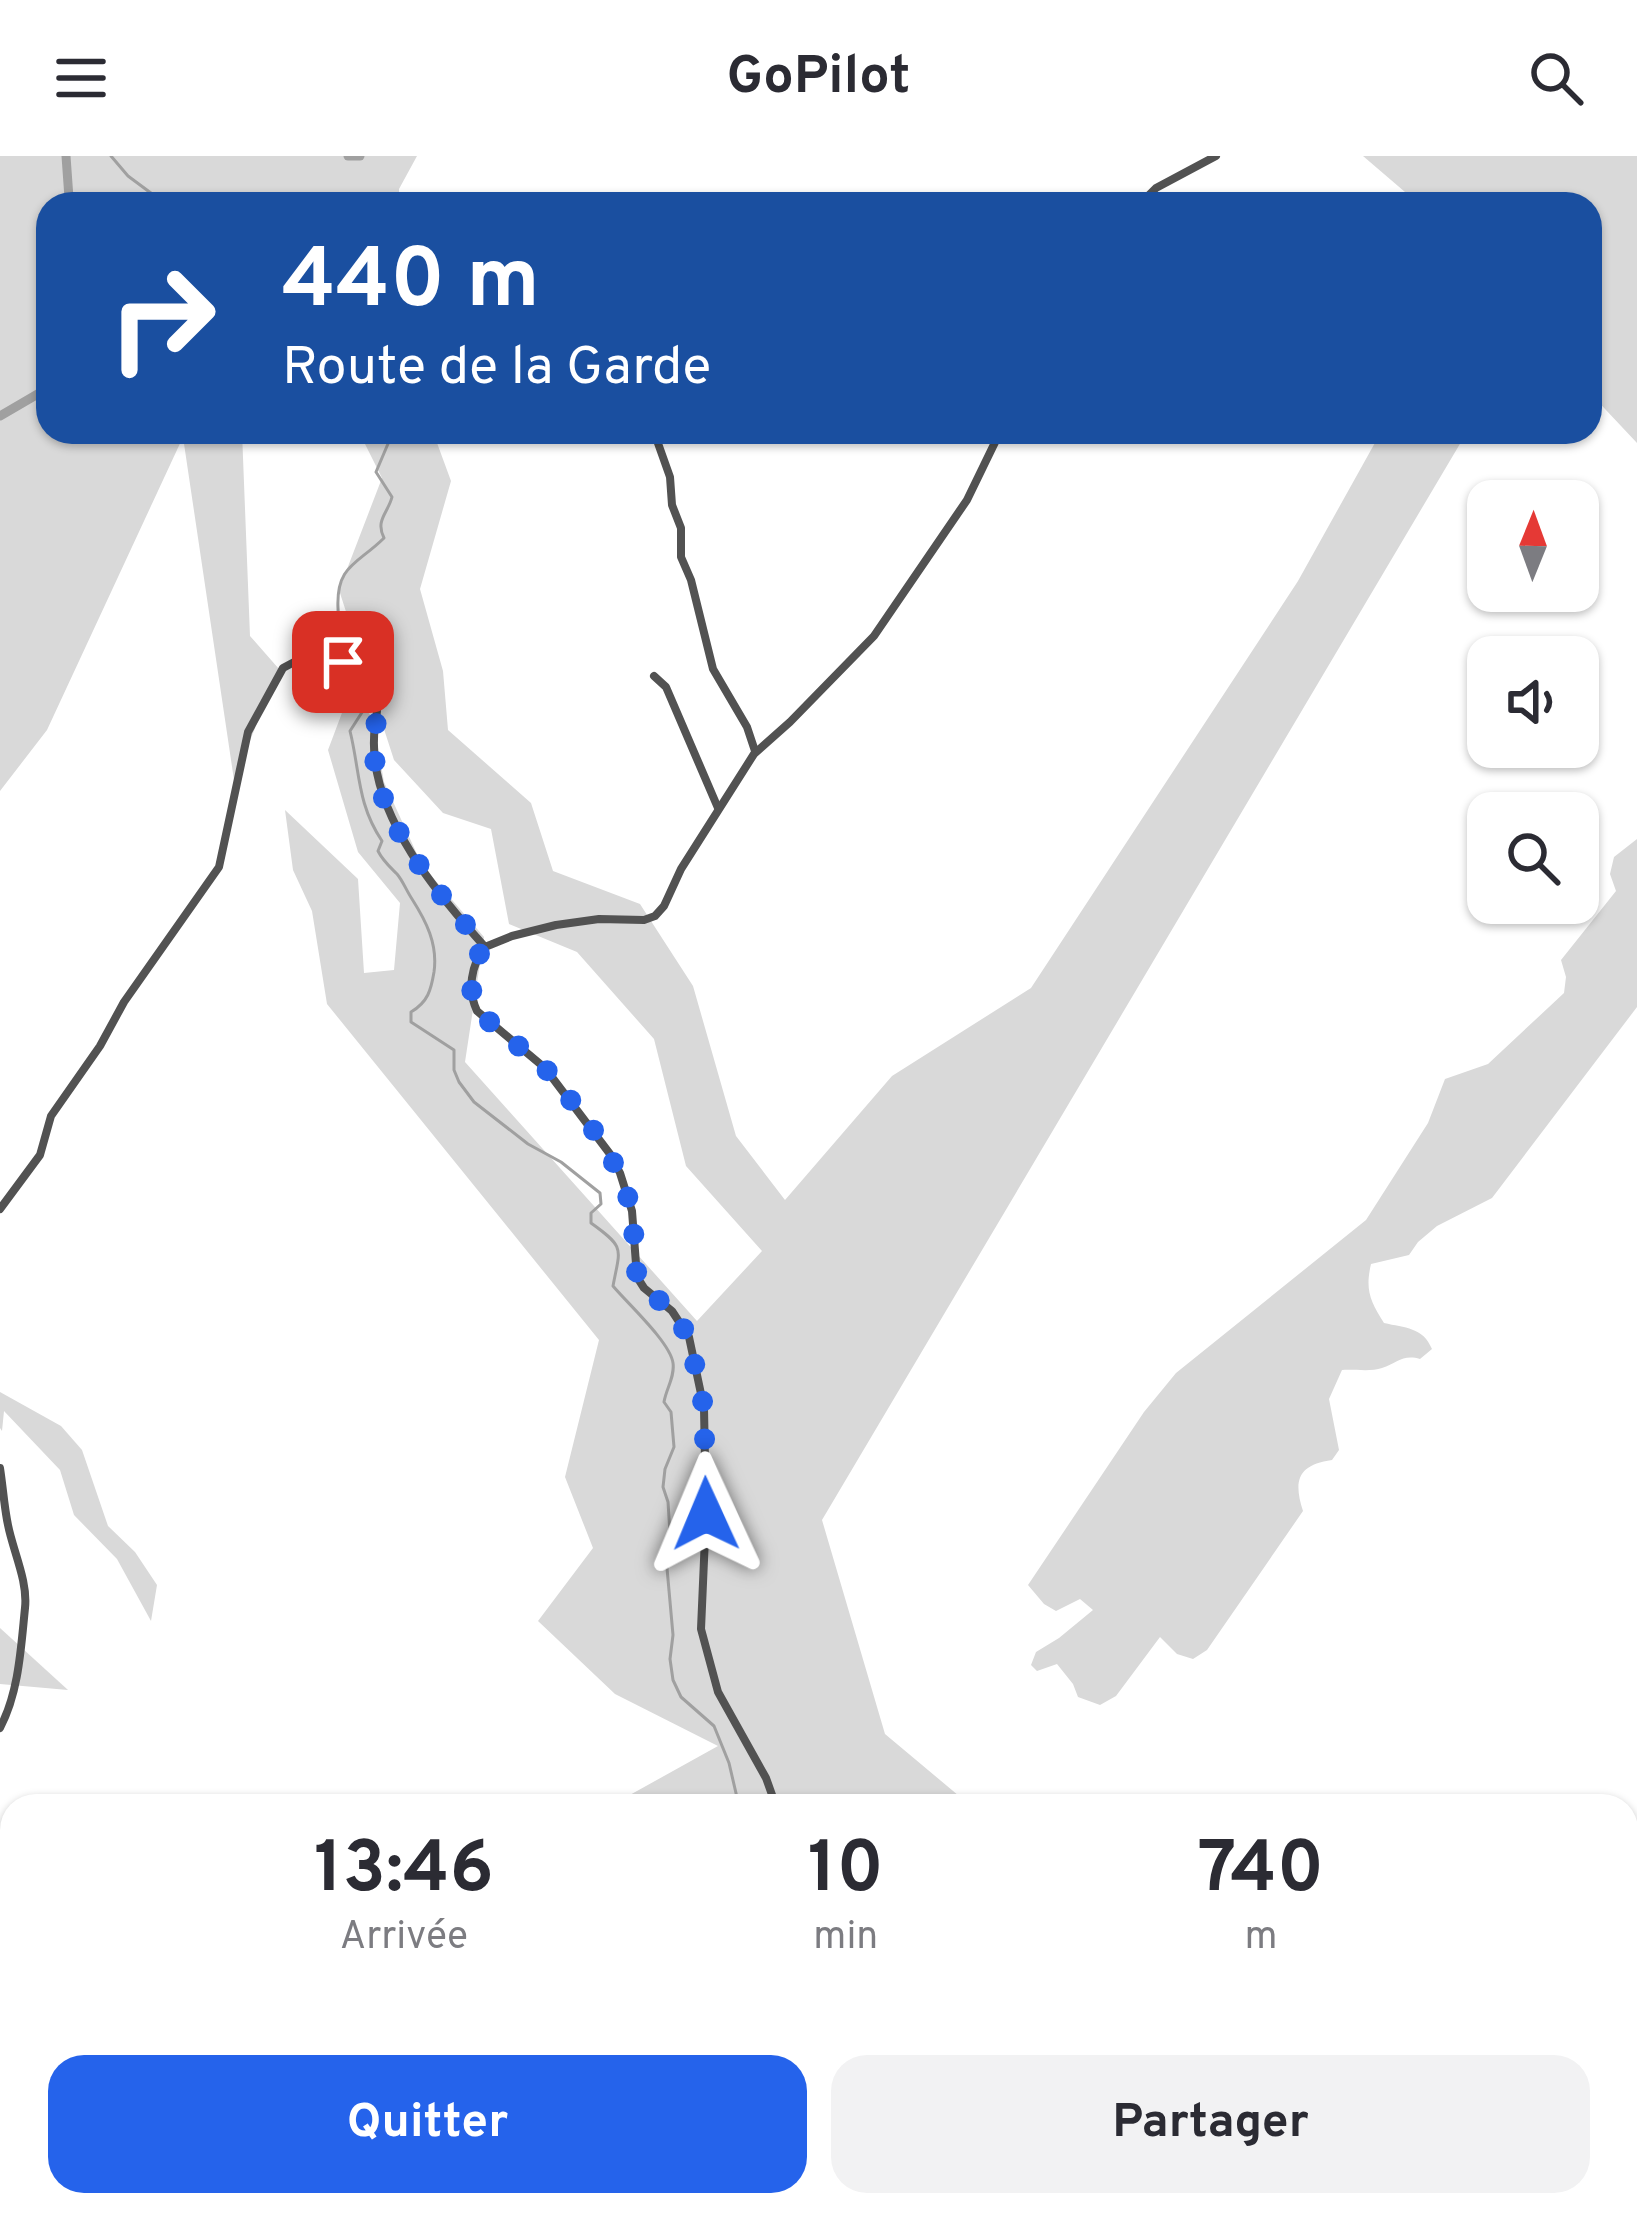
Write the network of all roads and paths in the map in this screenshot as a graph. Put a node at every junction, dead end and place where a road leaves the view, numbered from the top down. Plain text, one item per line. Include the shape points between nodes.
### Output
1 (1216, 156) edge
2 (1152, 192) edge
3 (658, 444) edge
4 (994, 444) edge
5 (654, 676) dead end
6 (756, 752) junction
7 (719, 810) junction
8 (484, 946) junction
9 (0, 1210) edge
10 (0, 1468) edge
11 (0, 1728) edge
12 (772, 1794) edge

1 - 2 street
3 - 6 street via 713,669
4 - 6 street via 949,530 874,636
5 - 7 street
6 - 7 street
7 - 8 street via 655,916 556,925
8 - 9 street via 420,866 385,801 375,767 376,699 343,662 320,656 283,668 248,732 219,867 51,1116 40,1155
8 - 12 street via 473,969 473,1004 545,1068 610,1154 632,1210 637,1277 689,1337 704,1408 700,1629 718,1692
10 - 11 street via 26,1610

